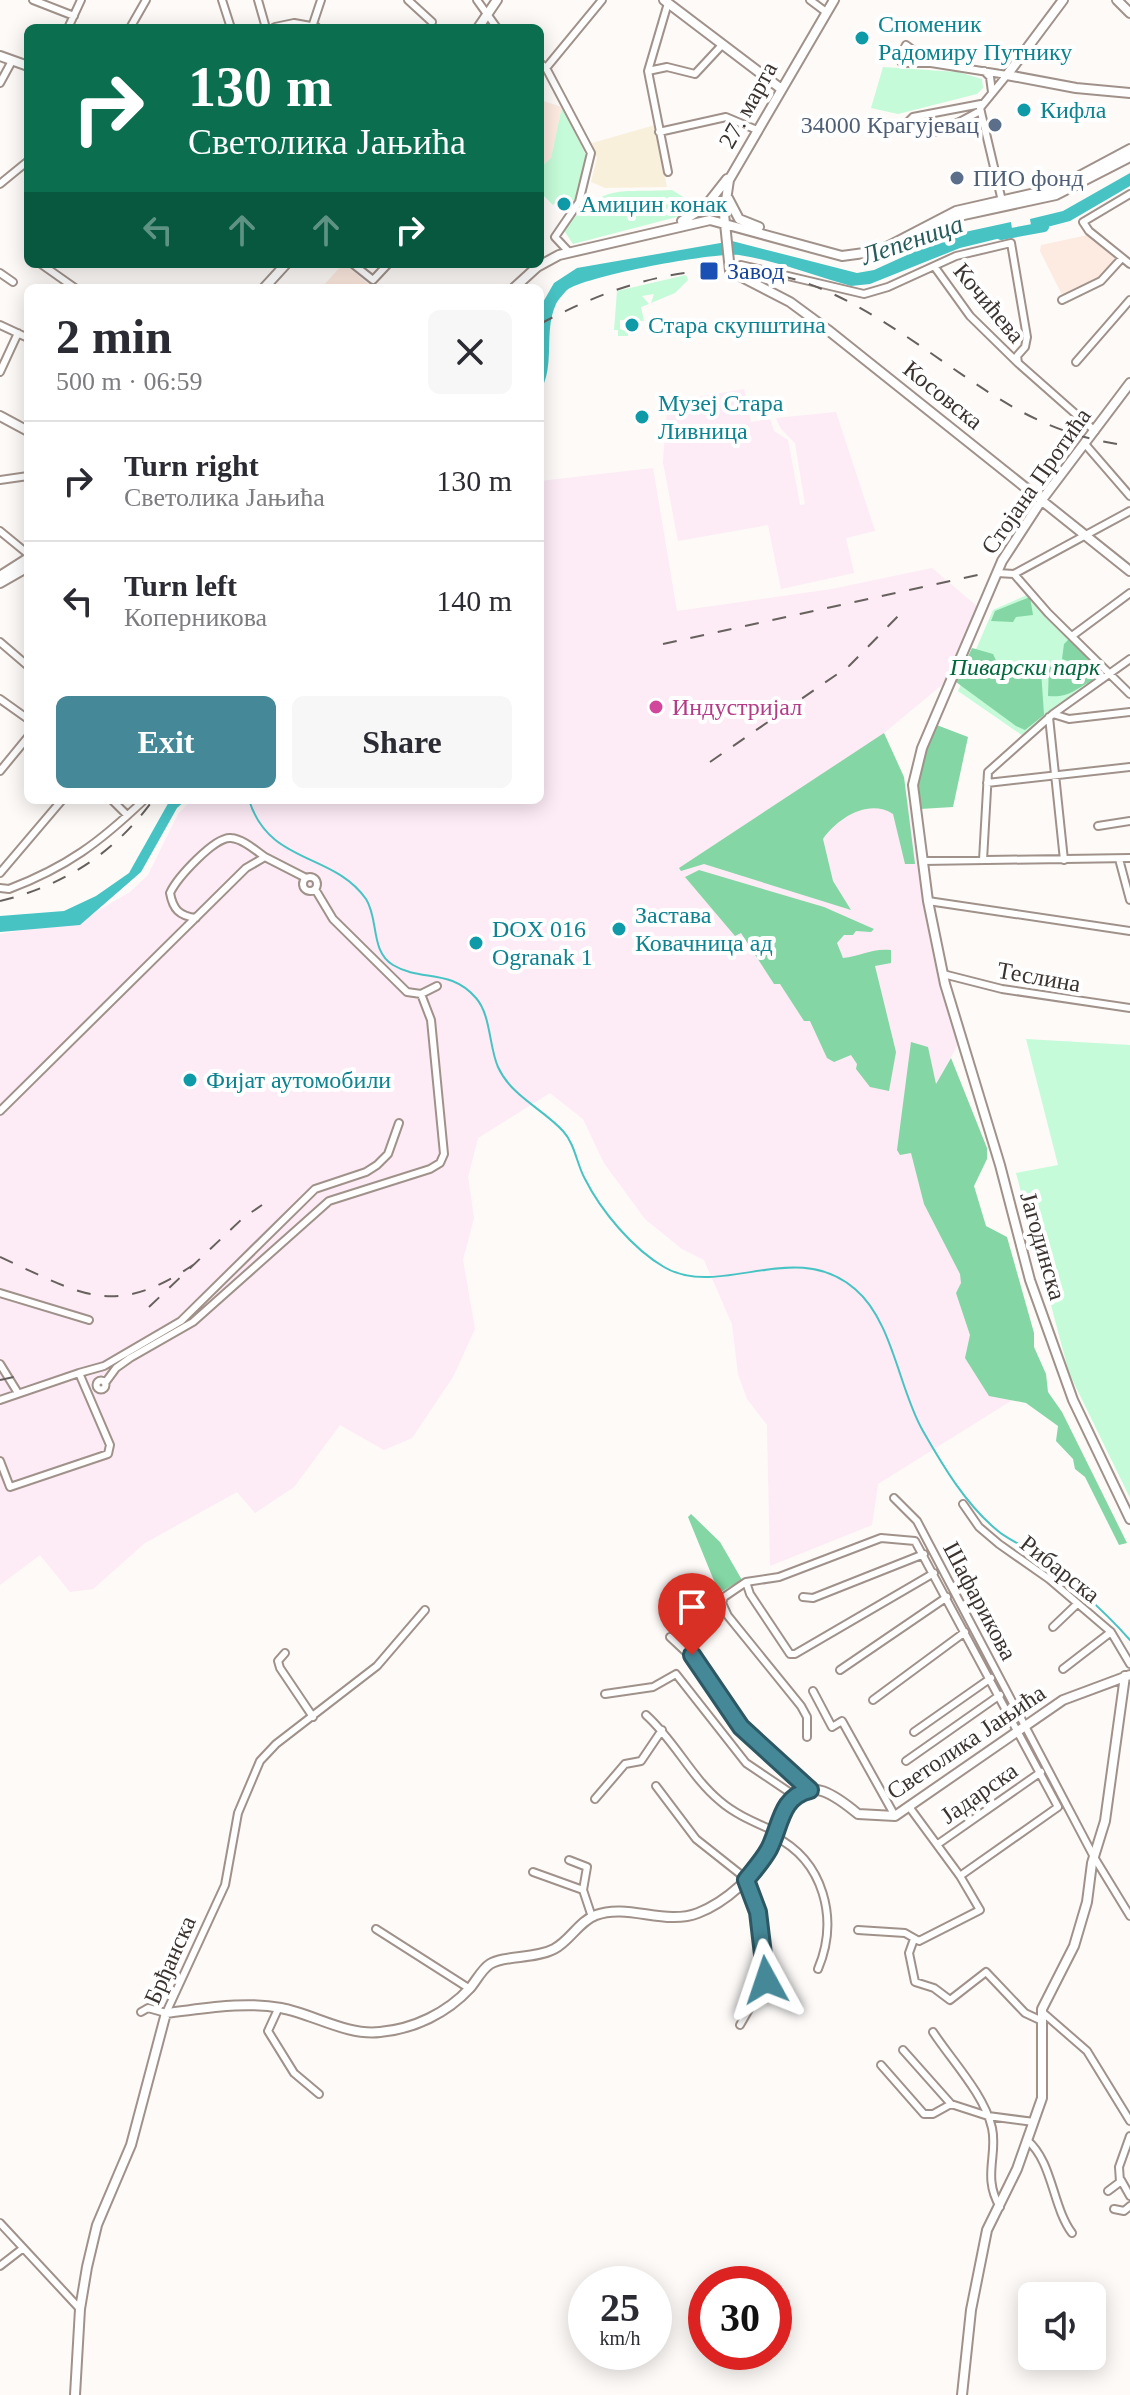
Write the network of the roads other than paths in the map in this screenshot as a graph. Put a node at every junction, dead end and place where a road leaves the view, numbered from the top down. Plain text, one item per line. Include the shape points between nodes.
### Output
1 (33, 0) edge
2 (81, 0) edge
3 (146, 0) edge
4 (222, 0) edge
5 (258, 0) edge
6 (321, 0) edge
7 (408, 0) edge
8 (477, 0) edge
9 (497, 0) edge
10 (602, 0) edge
11 (810, 0) edge
12 (834, 0) edge
13 (1063, 0) edge
14 (1117, 0) edge
15 (666, 1) edge
16 (826, 12) junction
17 (1130, 13) edge
18 (487, 14) junction
19 (74, 16) junction
20 (432, 22) dead end
21 (70, 24) edge
22 (132, 24) edge
23 (230, 24) edge
24 (265, 24) edge
25 (315, 24) edge
26 (481, 24) edge
27 (494, 24) edge
28 (722, 45) junction
29 (0, 56) edge
30 (12, 61) junction
31 (931, 63) junction
32 (24, 65) edge
33 (544, 65) edge
34 (544, 68) edge
35 (981, 69) junction
36 (648, 71) junction
37 (1007, 75) junction
38 (0, 83) edge
39 (780, 88) junction
40 (992, 92) junction
41 (1130, 93) edge
42 (981, 108) junction
43 (757, 130) junction
44 (659, 132) junction
45 (1130, 149) edge
46 (1130, 157) edge
47 (24, 164) edge
48 (668, 172) dead end
49 (733, 173) junction
50 (0, 184) edge
51 (727, 185) junction
52 (1130, 194) edge
53 (1002, 201) junction
54 (945, 219) junction
55 (725, 223) junction
56 (668, 228) junction
57 (779, 238) junction
58 (569, 252) junction
59 (1122, 258) junction
60 (727, 260) joint
61 (544, 264) edge
62 (1130, 264) edge
63 (741, 265) dead end
64 (934, 266) junction
65 (47, 268) edge
66 (282, 268) edge
67 (358, 268) edge
68 (384, 268) edge
69 (536, 268) edge
70 (0, 273) edge
71 (13, 282) dead end
72 (69, 284) edge
73 (268, 284) edge
74 (518, 284) edge
75 (1062, 300) dead end
76 (1130, 300) edge
77 (0, 325) edge
78 (18, 333) junction
79 (24, 336) edge
80 (1076, 362) dead end
81 (1018, 363) junction
82 (0, 372) edge
83 (1130, 383) edge
84 (0, 416) edge
85 (24, 429) edge
86 (1095, 431) junction
87 (1085, 444) junction
88 (24, 477) edge
89 (0, 480) edge
90 (1130, 496) edge
91 (1041, 501) junction
92 (1130, 511) edge
93 (0, 531) edge
94 (1084, 536) junction
95 (24, 552) edge
96 (24, 559) edge
97 (24, 569) edge
98 (1130, 571) edge
99 (997, 573) junction
100 (1014, 574) junction
101 (0, 576) edge
102 (0, 583) edge
103 (1130, 593) edge
104 (1072, 636) junction
105 (0, 642) edge
106 (1130, 659) edge
107 (24, 663) edge
108 (1111, 672) junction
109 (1129, 690) edge
110 (0, 699) edge
111 (1130, 712) edge
112 (24, 716) edge
113 (1051, 716) junction
114 (24, 742) edge
115 (1130, 767) edge
116 (0, 771) edge
117 (1055, 775) junction
118 (987, 783) junction
119 (59, 804) edge
120 (116, 804) edge
121 (140, 804) edge
122 (127, 815) junction
123 (1130, 821) edge
124 (1098, 826) dead end
125 (265, 857) junction
126 (1130, 858) edge
127 (1119, 859) junction
128 (983, 860) junction
129 (1064, 860) junction
130 (922, 861) junction
131 (0, 873) edge
132 (0, 888) edge
133 (1130, 900) edge
134 (928, 901) junction
135 (196, 918) junction
136 (1130, 931) edge
137 (943, 974) junction
138 (437, 986) dead end
139 (421, 994) junction
140 (1130, 1008) edge
141 (0, 1111) edge
142 (399, 1123) dead end
143 (0, 1293) edge
144 (89, 1320) dead end
145 (0, 1364) edge
146 (79, 1373) junction
147 (105, 1383) dead end
148 (18, 1393) junction
149 (0, 1400) edge
150 (0, 1461) edge
151 (894, 1498) dead end
152 (963, 1504) dead end
153 (1130, 1519) edge
154 (924, 1554) junction
155 (934, 1573) junction
156 (746, 1582) junction
157 (803, 1597) dead end
158 (947, 1597) junction
159 (1076, 1605) junction
160 (425, 1610) dead end
161 (1053, 1627) dead end
162 (965, 1632) junction
163 (1111, 1632) junction
164 (670, 1637) dead end
165 (285, 1653) dead end
166 (1130, 1664) edge
167 (1063, 1669) dead end
168 (840, 1670) dead end
169 (1128, 1676) edge
170 (991, 1678) junction
171 (1111, 1681) junction
172 (813, 1691) dead end
173 (1122, 1691) junction
174 (605, 1694) dead end
175 (1000, 1695) junction
176 (873, 1700) dead end
177 (646, 1715) dead end
178 (313, 1717) junction
179 (1023, 1728) junction
180 (662, 1730) junction
181 (914, 1732) dead end
182 (807, 1737) dead end
183 (906, 1761) dead end
184 (1041, 1772) junction
185 (656, 1786) dead end
186 (810, 1790) junction
187 (795, 1796) junction
188 (595, 1799) dead end
189 (910, 1808) junction
190 (895, 1816) junction
191 (775, 1834) junction
192 (938, 1844) junction
193 (1094, 1857) junction
194 (569, 1860) dead end
195 (533, 1872) dead end
196 (960, 1876) junction
197 (746, 1880) junction
198 (583, 1890) junction
199 (1130, 1916) edge
200 (592, 1917) junction
201 (376, 1929) dead end
202 (858, 1930) dead end
203 (914, 1939) junction
204 (818, 1969) dead end
205 (470, 1989) junction
206 (279, 2007) junction
207 (141, 2012) dead end
208 (166, 2013) junction
209 (1040, 2016) junction
210 (740, 2025) dead end
211 (933, 2032) dead end
212 (903, 2050) dead end
213 (881, 2065) dead end
214 (319, 2094) dead end
215 (951, 2104) junction
216 (988, 2116) junction
217 (1130, 2121) edge
218 (1034, 2122) junction
219 (1130, 2136) edge
220 (1027, 2140) junction
221 (1121, 2180) junction
222 (1108, 2191) dead end
223 (1130, 2196) edge
224 (1130, 2206) edge
225 (1000, 2207) junction
226 (1114, 2209) dead end
227 (0, 2223) edge
228 (1072, 2233) dead end
229 (22, 2249) junction
230 (0, 2266) edge
231 (80, 2309) junction
232 (75, 2395) edge
233 (962, 2395) edge

1 - 19 street
2 - 19 street
3 - 22 street
4 - 23 street
5 - 24 street
6 - 25 street
7 - 20 street
8 - 18 street
9 - 18 street
10 - 33 street
11 - 16 street
12 - 16 street, 27. марта
13 - 37 street
14 - 17 street
15 - 28 street
15 - 36 street
16 - 39 street, 27. марта
18 - 26 street
18 - 27 street
19 - 21 street
28 - 36 street via 695,74 667,67
28 - 39 street
29 - 30 street
30 - 32 street
30 - 38 street
31 - 31 street via 906,45 900,50 902,63
31 - 35 street
34 - 58 street via 591,153 579,202 555,240
35 - 37 street
35 - 40 street via 990,77
36 - 44 street
37 - 40 street
37 - 41 street
39 - 43 street, 27. марта
40 - 42 street
42 - 42 street via 931,131 914,132 905,125 913,117
42 - 53 street
43 - 44 street via 726,117
43 - 49 street, 27. марта
44 - 48 street
45 - 53 street via 1057,188
46 - 54 street via 1056,195
47 - 50 street
49 - 51 street, 27. марта
49 - 56 street via 705,207
51 - 55 street, 27. марта
51 - 57 street via 735,215
52 - 59 street via 1084,221
53 - 54 street via 956,211
54 - 57 street via 861,255 830,253
55 - 56 street via 702,220
55 - 57 street
55 - 60 street, 27. марта
56 - 58 street
58 - 61 street
59 - 62 street
59 - 75 street via 1101,281
60 - 91 street, Косовска via 735,275 795,305
63 - 64 street via 860,294
64 - 81 street, Кочићева via 970,316
64 - 81 street via 1011,243 1027,337
65 - 72 street
66 - 73 street
67 - 68 street via 373,280
69 - 74 street
70 - 71 street
76 - 80 street
77 - 78 street
78 - 79 street
78 - 82 street
81 - 86 street, Кочићева
83 - 86 street, Стојана Протића
84 - 85 street
86 - 87 street, Стојана Протића
87 - 90 street
87 - 91 street, Стојана Протића
88 - 89 street
91 - 94 street, Косовска
91 - 99 street, Стојана Протића
92 - 94 street
93 - 95 street
94 - 98 street, Косовска
94 - 100 street
96 - 101 street
97 - 102 street
99 - 100 street
99 - 130 street, Стојана Протића via 915,769 914,809
100 - 104 street
103 - 104 street
104 - 108 street
105 - 107 street
106 - 108 street
108 - 109 street
108 - 113 street
110 - 112 street
111 - 113 street
113 - 117 street
113 - 118 street via 988,772
114 - 116 street
115 - 117 street
117 - 118 street
117 - 129 street
118 - 128 street
119 - 131 street
120 - 122 street
121 - 122 street
122 - 132 street via 71,862
123 - 124 street
125 - 135 street via 246,868
125 - 135 street via 233,838 213,844 170,893 180,914
125 - 139 street via 306,878 304,888 315,889 333,919 407,992
126 - 127 street
127 - 129 street
127 - 133 street
128 - 129 street
128 - 130 street
130 - 134 street, Стојана Протића
134 - 136 street
134 - 137 street, Стојана Протића
135 - 141 street
137 - 140 street, Теслина via 1002,989
137 - 153 street, Јагодинска via 1051,1343
138 - 139 street
139 - 147 street via 431,1020 444,1154 440,1163 329,1201 193,1322 130,1358
142 - 146 street via 388,1154 377,1165 315,1189 181,1321 104,1366
143 - 144 street
145 - 148 street
146 - 148 street
146 - 150 street via 110,1445 108,1454 10,1487
148 - 149 street
151 - 179 street, Шафарикова via 917,1521
152 - 159 street, Рибарска via 979,1527
154 - 155 street
154 - 156 street via 915,1541 881,1538 779,1577
154 - 157 street via 813,1598
155 - 156 street via 790,1654
155 - 158 street
156 - 182 street via 726,1594 723,1607 801,1706
158 - 162 street
158 - 168 street
159 - 161 street
159 - 163 street, Рибарска
160 - 178 street, Брђанска via 377,1666
162 - 170 street
162 - 176 street
163 - 166 street, Рибарска
163 - 167 street
164 - 186 street via 701,1666 748,1734
165 - 178 street via 278,1661 280,1668
169 - 171 street, Светолика Јањића
169 - 173 street
170 - 175 street
170 - 181 street
171 - 173 street
171 - 179 street, Светолика Јањића via 1063,1700
172 - 190 street via 832,1727 842,1721
173 - 193 street via 1105,1821
174 - 187 street via 653,1687 676,1674 746,1763
175 - 179 street
175 - 183 street
177 - 180 street
178 - 208 street, Брђанска via 267,1752 255,1770 236,1821 225,1885
179 - 184 street
179 - 189 street, Светолика Јањића
179 - 193 street
180 - 188 street via 641,1761 625,1764
180 - 191 street via 722,1803
184 - 192 street, Јадарска
184 - 196 street via 1058,1807
185 - 197 street via 696,1839
186 - 187 street
186 - 190 street, Светолика Јањића via 834,1794 858,1814
187 - 191 street
189 - 190 street, Светолика Јањића
189 - 192 street
191 - 197 street
191 - 204 street via 804,1858 821,1886 828,1934
192 - 196 street
193 - 199 street
193 - 209 street via 1082,1922
194 - 198 street via 587,1867
195 - 198 street
196 - 203 street via 980,1910
197 - 200 street via 716,1904 689,1916
197 - 210 street via 758,1912 766,1977
198 - 200 street
200 - 205 street via 554,1949 490,1964
201 - 205 street
202 - 203 street via 905,1933
203 - 209 street via 909,1953 915,1982 950,2000 986,1972 1025,2013
205 - 206 street via 416,2024 381,2032
206 - 208 street
206 - 214 street via 268,2031 294,2073
207 - 208 street via 148,2008
208 - 231 street, Брђанска via 131,2145 97,2225
209 - 217 street via 1087,2051
209 - 218 street via 1044,2080
211 - 216 street
212 - 215 street
213 - 215 street via 927,2115
215 - 216 street
216 - 218 street
216 - 225 street via 990,2183
218 - 220 street
219 - 221 street via 1119,2164
220 - 225 street
220 - 228 street via 1044,2165
221 - 222 street
221 - 223 street
224 - 226 street
225 - 233 street via 987,2230 975,2285
227 - 229 street
229 - 230 street
229 - 231 street
231 - 232 street, Брђанска

